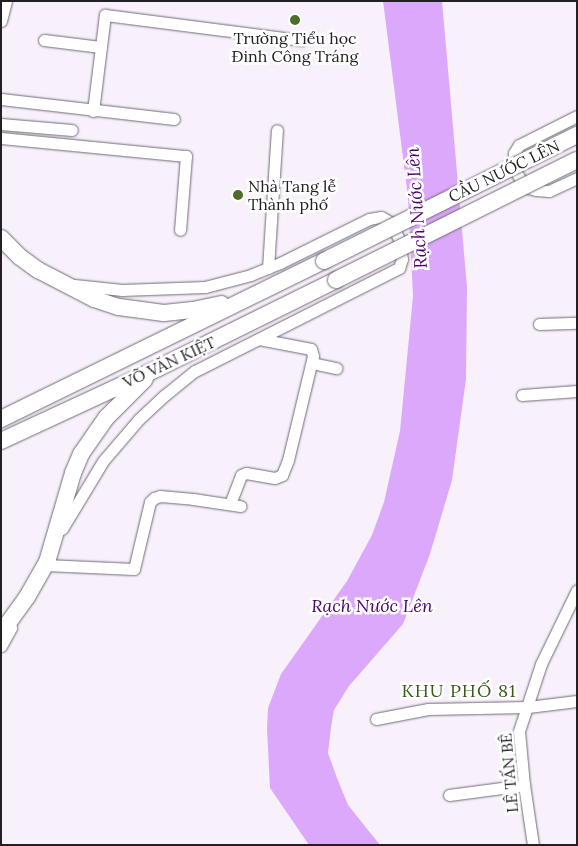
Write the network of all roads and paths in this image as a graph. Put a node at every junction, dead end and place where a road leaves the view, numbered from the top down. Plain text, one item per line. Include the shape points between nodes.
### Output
1 (6, 1) edge
2 (1, 21) edge
3 (44, 40) dead end
4 (301, 40) dead end
5 (101, 47) junction
6 (1, 99) edge
7 (93, 111) junction
8 (577, 116) edge
9 (174, 119) dead end
10 (1, 124) edge
11 (72, 130) dead end
12 (276, 130) dead end
13 (577, 135) edge
14 (1, 138) edge
15 (577, 160) edge
16 (513, 167) junction
17 (577, 178) edge
18 (180, 230) dead end
19 (1, 238) edge
20 (324, 261) joint
21 (268, 268) junction
22 (336, 280) joint
23 (254, 294) junction
24 (105, 295) junction
25 (538, 324) dead end
26 (577, 324) edge
27 (259, 339) junction
28 (312, 363) junction
29 (158, 368) junction
30 (336, 368) dead end
31 (577, 391) edge
32 (522, 395) dead end
33 (1, 419) edge
34 (1, 441) edge
35 (77, 463) junction
36 (92, 478) junction
37 (53, 545) junction
38 (45, 565) junction
39 (577, 590) edge
40 (27, 597) junction
41 (1, 633) edge
42 (1, 646) edge
43 (577, 701) edge
44 (528, 707) junction
45 (376, 719) dead end
46 (524, 785) junction
47 (449, 795) dead end
48 (533, 845) edge

1 - 2 street
3 - 5 street
4 - 5 street via 105,15
5 - 7 street
6 - 7 street
7 - 9 street
8 - 16 street via 518,145
10 - 11 street
12 - 21 street
13 - 16 highway, CẦU NƯỚC LÊN, bridge
14 - 18 street via 186,156
15 - 22 highway, CẦU NƯỚC LÊN, bridge
16 - 17 street via 525,187 536,190 554,189
16 - 20 highway, CẦU NƯỚC LÊN, bridge
19 - 24 highway via 38,270 66,285
20 - 23 highway, VÕ VĂN KIỆT
21 - 24 street via 205,287 122,290
21 - 27 street via 381,217 390,222 399,239 402,259 399,268
22 - 29 highway, VÕ VĂN KIỆT
23 - 24 highway via 193,310 164,313 119,307
23 - 33 highway, VÕ VĂN KIỆT
25 - 26 street
27 - 28 street via 311,349
27 - 36 street via 195,371 165,395 119,441
28 - 30 street
28 - 38 street via 282,476 242,475 235,505 160,496 154,498 150,502 134,569
29 - 34 highway, VÕ VĂN KIỆT
29 - 35 highway via 106,418
31 - 32 street
35 - 36 street
35 - 37 highway
36 - 37 street
37 - 38 highway
38 - 40 highway
39 - 44 street, LÊ TẤN BÊ via 541,664
40 - 41 highway
40 - 42 street
43 - 44 street
44 - 45 street via 428,710
44 - 46 street, LÊ TẤN BÊ via 519,731
46 - 47 street
46 - 48 street, LÊ TẤN BÊ

